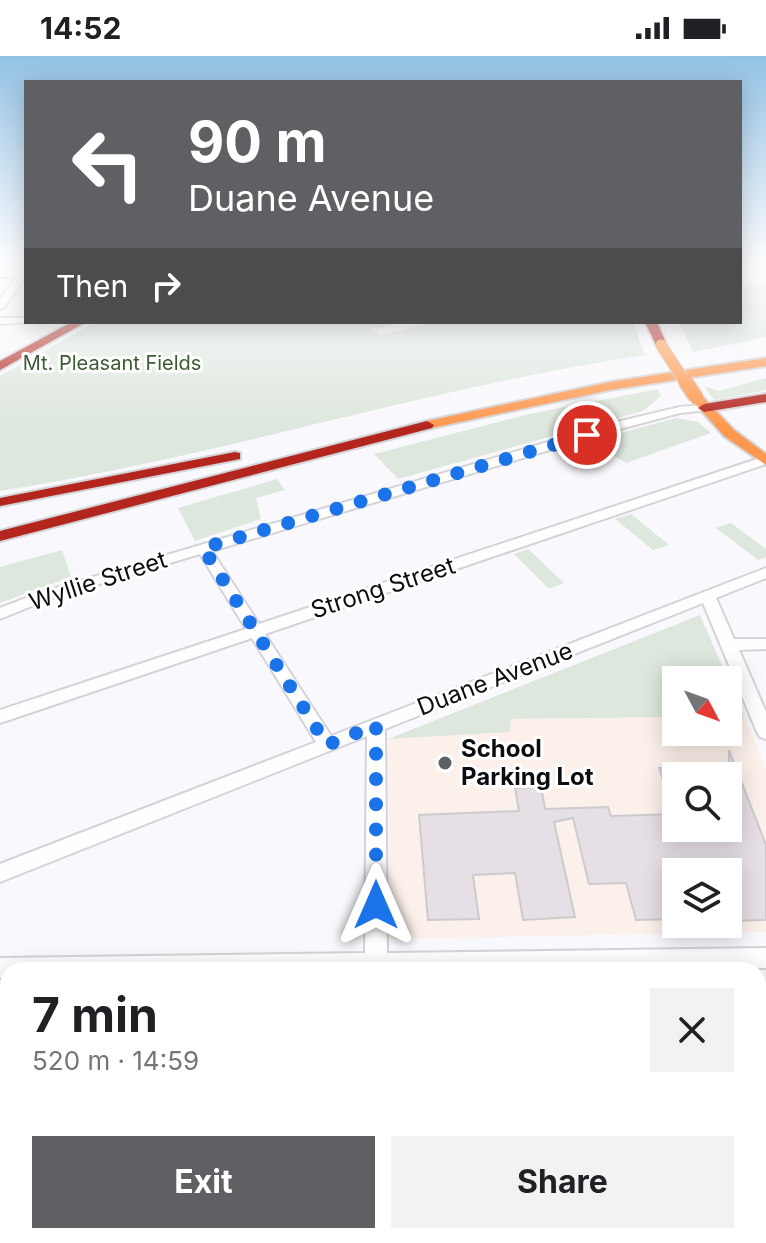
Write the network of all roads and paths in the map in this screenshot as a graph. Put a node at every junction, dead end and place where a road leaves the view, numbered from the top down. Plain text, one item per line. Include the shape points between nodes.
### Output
1 (0, 321) edge
2 (24, 321) edge
3 (76, 324) edge
4 (652, 324) edge
5 (766, 351) edge
6 (766, 362) edge
7 (0, 366) edge
8 (766, 398) edge
9 (700, 402) junction
10 (298, 444) junction
11 (766, 461) edge
12 (0, 502) edge
13 (0, 521) edge
14 (0, 538) edge
15 (203, 548) junction
16 (766, 573) edge
17 (708, 596) junction
18 (0, 614) edge
19 (255, 631) junction
20 (766, 644) edge
21 (729, 645) junction
22 (0, 717) edge
23 (376, 725) junction
24 (766, 732) edge
25 (327, 745) junction
26 (0, 873) edge
27 (766, 958) edge
28 (376, 962) edge
29 (571, 962) edge

1 - 2 street
3 - 7 main road
4 - 9 main road, bridge
5 - 10 main road via 516,393
6 - 14 main road via 465,415
8 - 9 main road
9 - 11 main road
9 - 15 street, Wyllie Street
10 - 12 main road
10 - 13 main road
11 - 19 street, Strong Street
15 - 18 street, Wyllie Street
15 - 19 street
16 - 17 street, Duane Avenue
17 - 21 street
17 - 23 street, Duane Avenue
19 - 22 street, Strong Street
19 - 25 street
20 - 21 street
21 - 24 street
23 - 25 street, Duane Avenue
23 - 28 street
25 - 26 street, Duane Avenue
27 - 29 street

